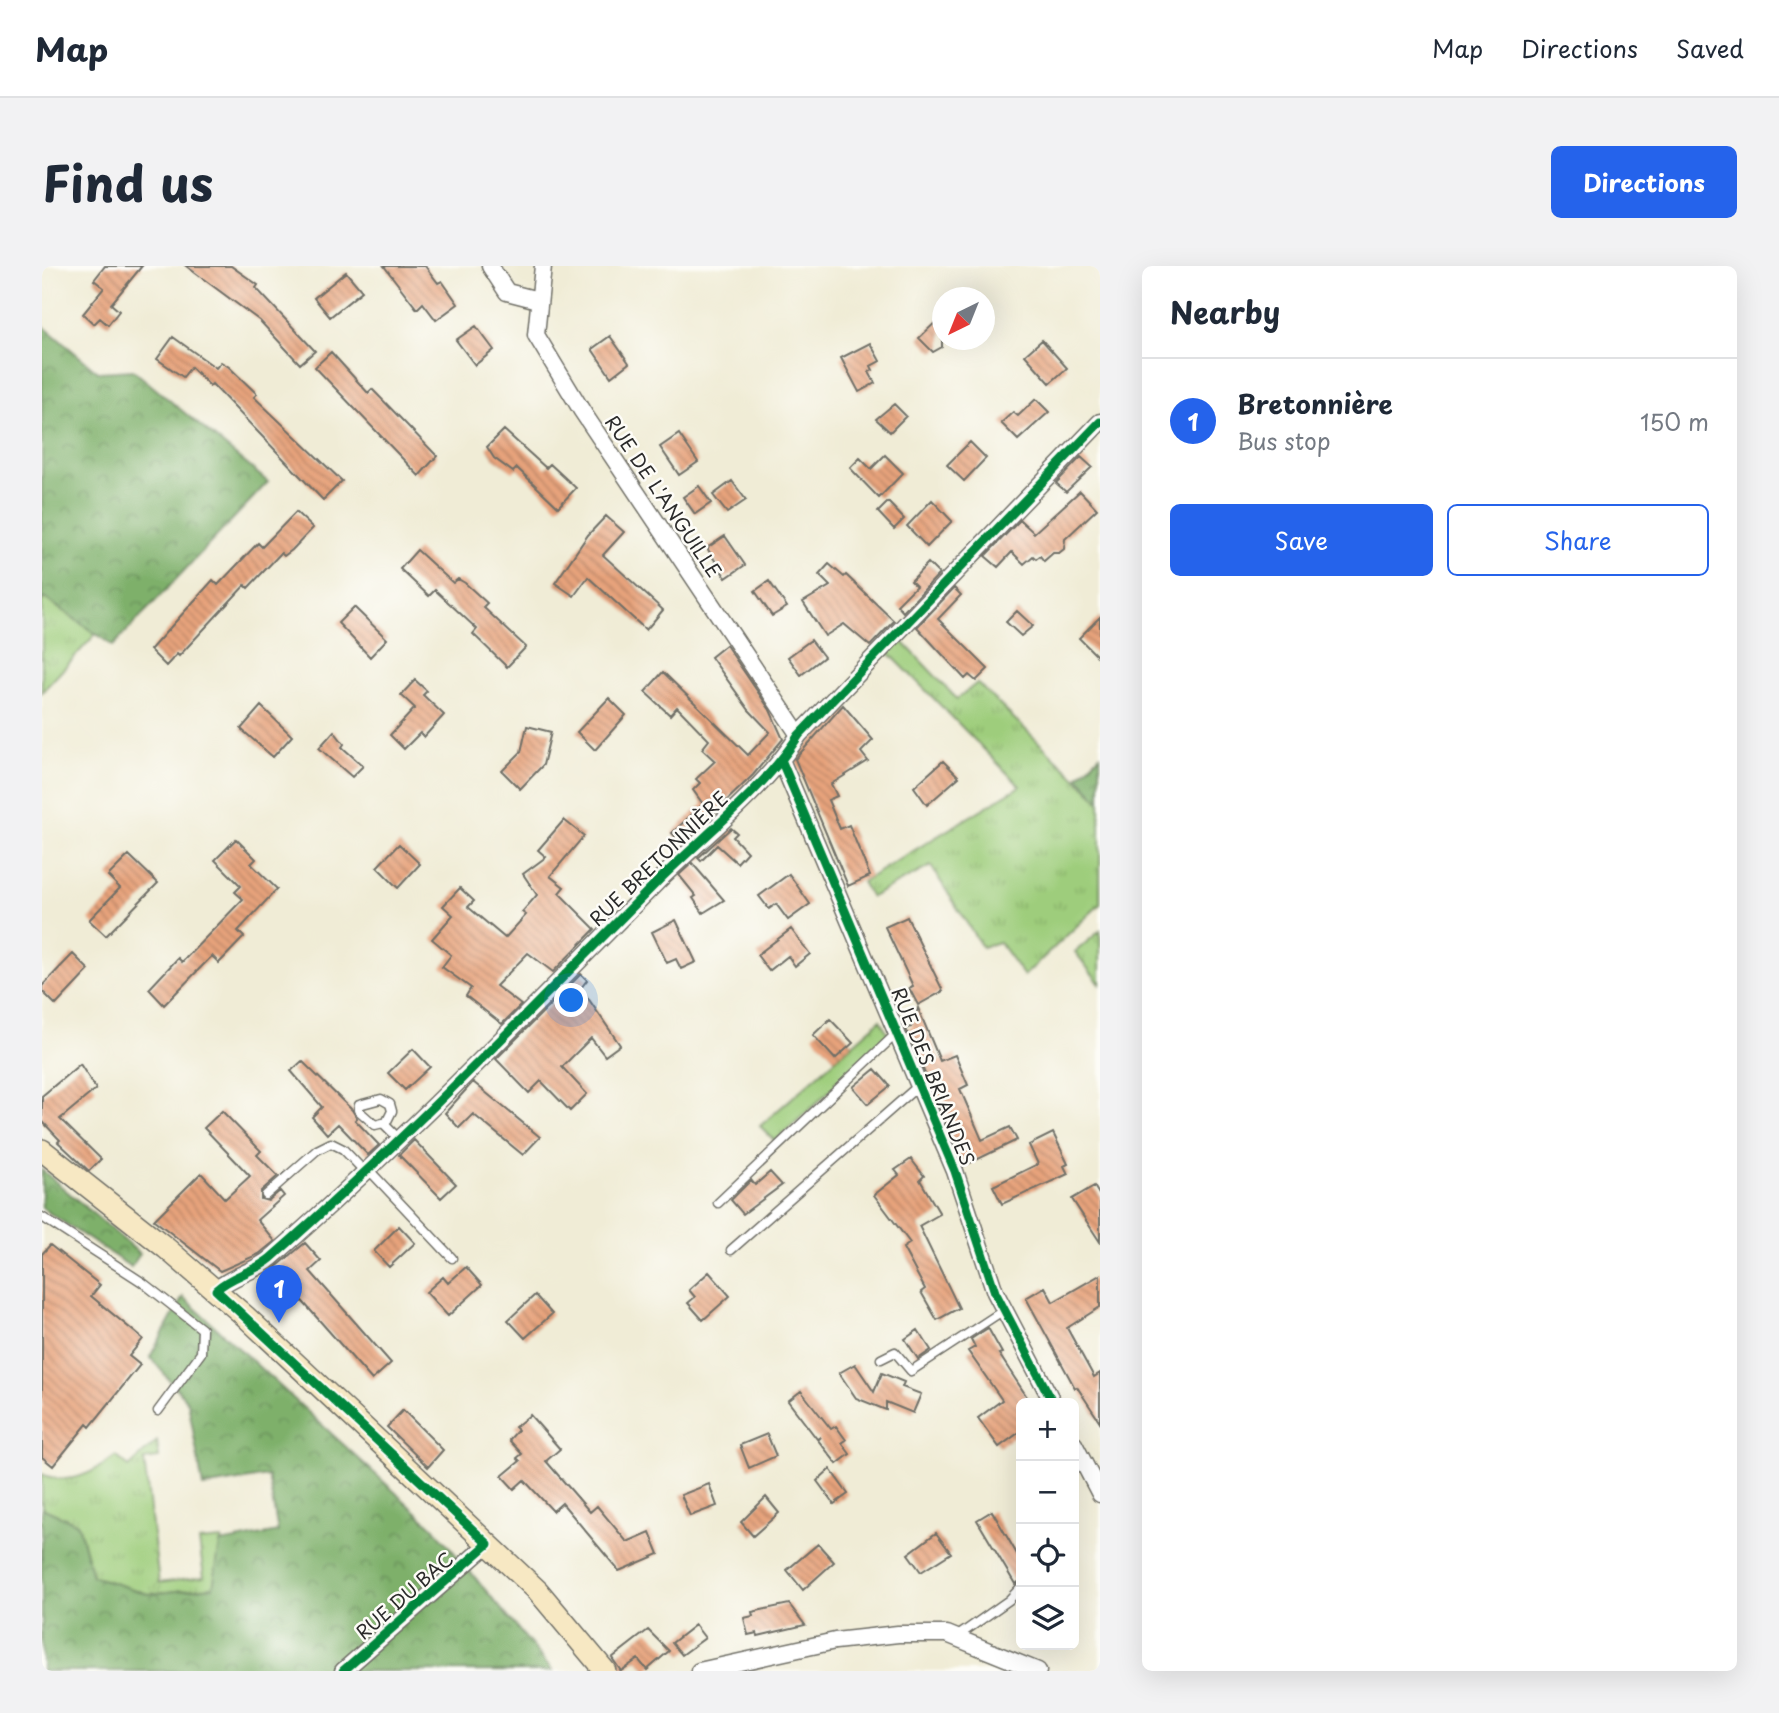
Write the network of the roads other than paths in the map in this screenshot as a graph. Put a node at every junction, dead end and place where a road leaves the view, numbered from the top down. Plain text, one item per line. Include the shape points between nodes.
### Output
1 (491, 266) edge
2 (543, 266) edge
3 (538, 300) junction
4 (1100, 422) edge
5 (799, 735) junction
6 (782, 762) junction
7 (897, 1033) junction
8 (919, 1085) junction
9 (385, 1125) dead end
10 (400, 1140) junction
11 (42, 1150) edge
12 (367, 1171) junction
13 (266, 1195) dead end
14 (718, 1203) dead end
15 (42, 1217) edge
16 (731, 1250) dead end
17 (453, 1258) dead end
18 (216, 1290) junction
19 (1004, 1310) junction
20 (881, 1359) dead end
21 (1050, 1398) edge
22 (158, 1411) dead end
23 (1079, 1454) edge
24 (1100, 1494) edge
25 (488, 1544) junction
26 (1016, 1592) edge
27 (955, 1638) junction
28 (343, 1671) edge
29 (605, 1671) edge
30 (699, 1671) edge
31 (1038, 1671) edge

1 - 3 street via 507,292
2 - 3 street, RUE DE L'ANGUILLE
3 - 5 street, RUE DE L'ANGUILLE via 536,334 582,411
4 - 5 street, RUE BRETONNIÈRE
5 - 6 street, RUE BRETONNIÈRE
6 - 7 street, RUE DES BRIANDES
6 - 10 street, RUE BRETONNIÈRE
7 - 8 street, RUE DES BRIANDES
7 - 14 lane
8 - 16 lane
8 - 19 street, RUE DES BRIANDES
9 - 10 lane
10 - 12 street, RUE BRETONNIÈRE
11 - 18 main road
12 - 13 lane via 331,1143
12 - 17 lane
12 - 18 street, RUE BRETONNIÈRE via 267,1262 227,1279
15 - 22 lane via 142,1282 202,1329 201,1353
18 - 25 main road
19 - 20 lane via 911,1371 895,1352
19 - 21 street, RUE DES BRIANDES
23 - 24 street
25 - 28 street, RUE DU BAC
25 - 29 main road via 550,1605
26 - 27 lane
27 - 30 street via 898,1633 835,1641
27 - 31 street

